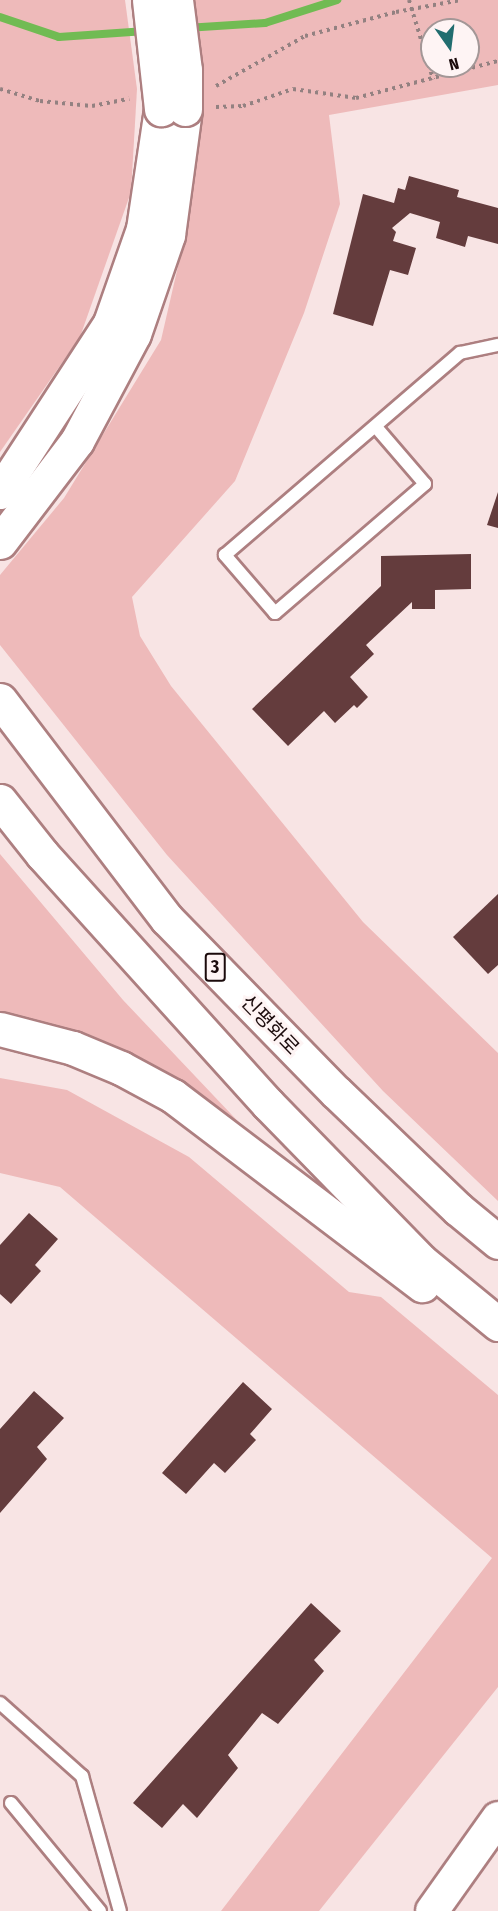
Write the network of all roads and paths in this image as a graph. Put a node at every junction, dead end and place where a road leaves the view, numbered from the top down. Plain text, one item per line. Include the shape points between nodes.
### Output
1 (149, 0) edge
2 (176, 0) edge
3 (409, 0) edge
4 (461, 0) edge
5 (498, 61) edge
6 (433, 79) junction
7 (0, 89) edge
8 (178, 102) junction
9 (498, 345) edge
10 (376, 427) junction
11 (0, 492) edge
12 (0, 542) edge
13 (0, 700) edge
14 (0, 801) edge
15 (0, 1029) edge
16 (498, 1242) edge
17 (414, 1268) junction
18 (498, 1324) edge
19 (498, 1338) edge
20 (0, 1703) edge
21 (11, 1803) dead end
22 (498, 1818) edge
23 (100, 1911) edge
24 (120, 1911) edge
25 (432, 1911) edge

1 - 8 highway, bridge
2 - 8 highway, bridge via 185,70
3 - 6 path, bridge
4 - 8 path via 305,36
5 - 6 path
6 - 8 path via 356,98 292,89 243,106
7 - 8 path via 40,100 92,106
8 - 11 highway via 143,229 110,323
8 - 12 highway via 168,236 134,334 77,441
9 - 10 lane via 460,353
10 - 10 lane via 225,555 275,613 425,484
13 - 16 highway, 신평화로 / 3 via 167,919 336,1092
14 - 17 highway via 42,854
15 - 17 highway via 73,1048 173,1096
17 - 18 highway
17 - 19 highway
20 - 24 lane via 82,1776
21 - 23 lane
22 - 25 street

